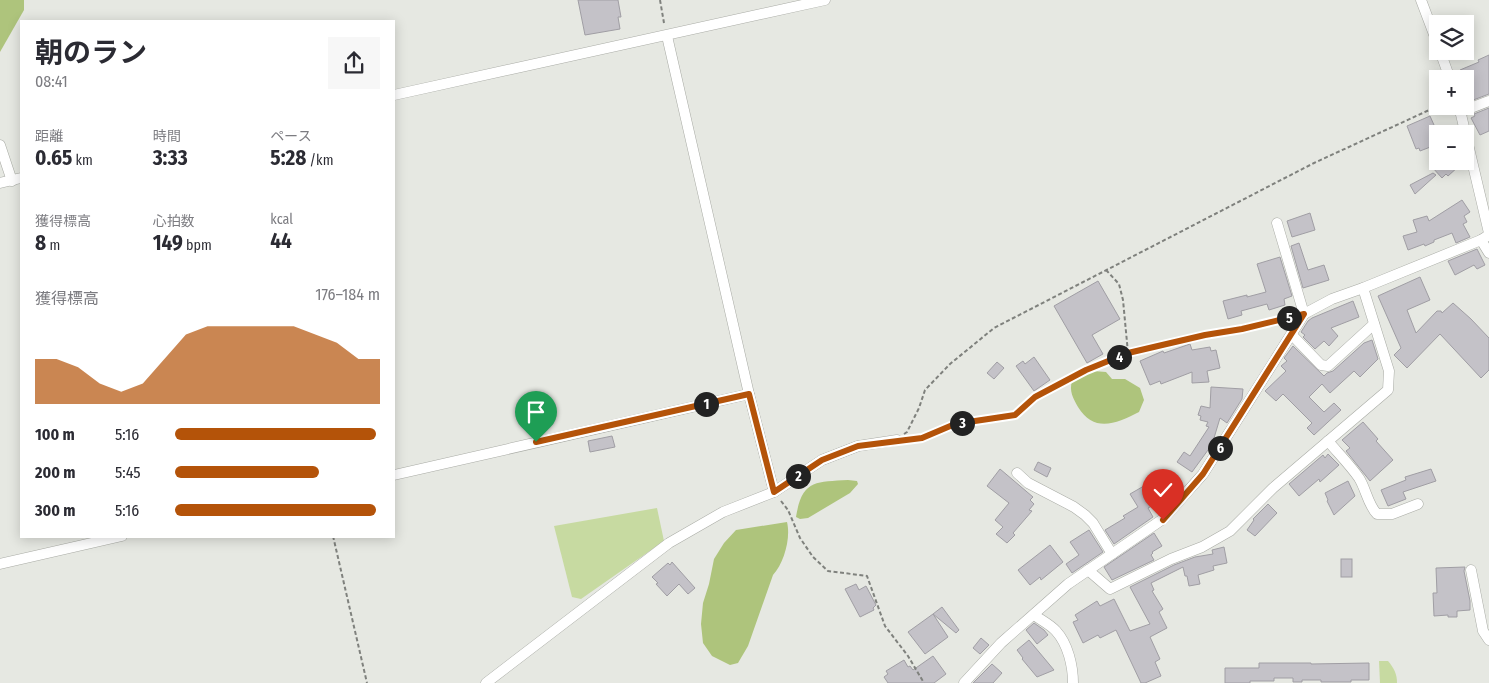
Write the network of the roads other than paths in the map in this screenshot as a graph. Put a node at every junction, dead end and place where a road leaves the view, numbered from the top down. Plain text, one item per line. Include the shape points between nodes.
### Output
1 (825, 0) edge
2 (1421, 0) edge
3 (1429, 21) edge
4 (667, 36) junction
5 (395, 94) edge
6 (1489, 101) edge
7 (1474, 105) edge
8 (1461, 115) edge
9 (0, 145) edge
10 (16, 179) edge
11 (0, 183) edge
12 (1277, 223) dead end
13 (1486, 236) edge
14 (1489, 253) edge
15 (1362, 288) junction
16 (1304, 314) junction
17 (1374, 324) junction
18 (1292, 335) junction
19 (749, 394) junction
20 (896, 440) road end
21 (1328, 441) junction
22 (1017, 473) dead end
23 (395, 475) edge
24 (774, 492) junction
25 (1418, 504) dead end
26 (113, 538) edge
27 (1112, 554) junction
28 (0, 564) edge
29 (1088, 570) junction
30 (1471, 570) dead end
31 (1034, 615) junction
32 (1489, 640) edge
33 (486, 683) edge
34 (964, 683) edge
35 (1073, 683) edge

1 - 4 street
2 - 3 street
4 - 5 street
4 - 19 street
6 - 7 street
8 - 13 street
9 - 10 street
10 - 11 street
12 - 16 street
13 - 14 street
13 - 15 street
15 - 16 street
15 - 17 street
16 - 18 street
17 - 18 street via 1328,366 1321,365
17 - 21 street via 1390,371 1388,390
18 - 27 street via 1203,474 1163,520
19 - 23 street
19 - 24 street
20 - 24 street via 858,446 822,460
21 - 25 street via 1358,476 1377,514 1392,514
21 - 29 street via 1273,488 1230,531 1202,547 1110,589
22 - 27 street via 1028,484 1084,515 1093,523
24 - 33 street via 723,512 669,543
26 - 28 street
27 - 29 street
29 - 31 street
30 - 32 street via 1483,631
31 - 34 street via 1001,643
31 - 35 street via 1056,630 1064,642

